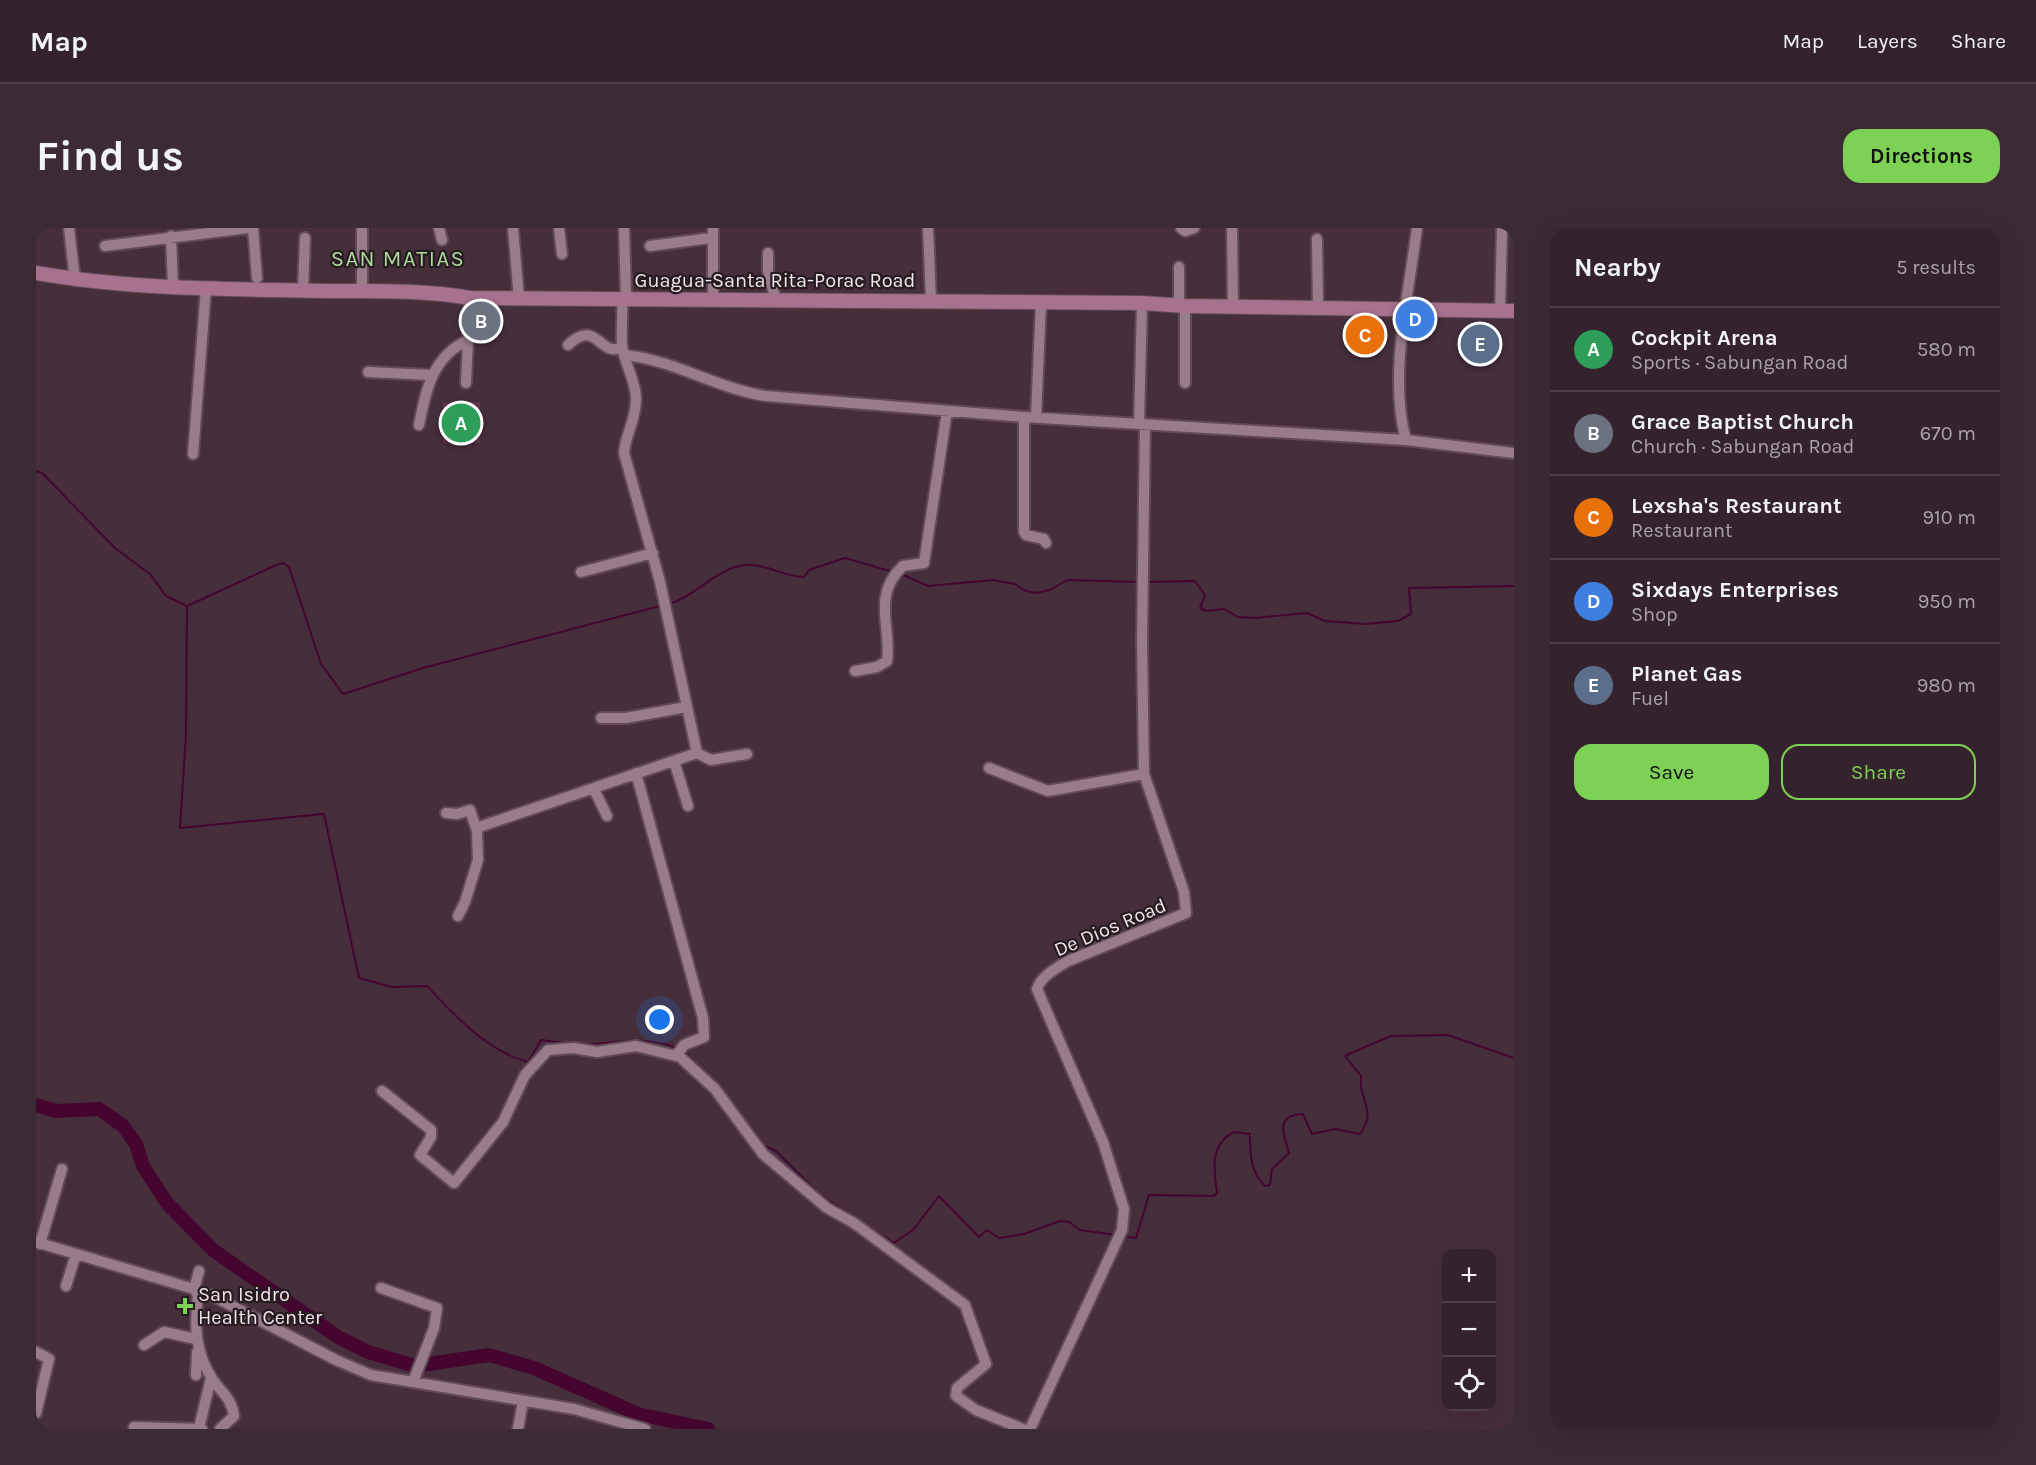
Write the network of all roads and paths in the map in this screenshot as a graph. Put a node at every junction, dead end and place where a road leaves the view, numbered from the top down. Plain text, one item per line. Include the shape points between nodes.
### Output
1 (69, 228) edge
2 (248, 228) edge
3 (253, 228) edge
4 (362, 228) edge
5 (439, 228) edge
6 (513, 228) edge
7 (559, 228) edge
8 (624, 228) edge
9 (928, 228) edge
10 (1181, 228) edge
11 (1194, 228) edge
12 (1232, 228) edge
13 (1417, 228) edge
14 (1502, 228) edge
15 (712, 233) edge
16 (171, 237) junction
17 (305, 238) dead end
18 (1317, 239) dead end
19 (442, 240) dead end
20 (105, 246) dead end
21 (650, 246) dead end
22 (768, 253) dead end
23 (562, 254) dead end
24 (1179, 267) dead end
25 (36, 273) edge
26 (257, 278) dead end
27 (75, 280) junction
28 (172, 288) junction
29 (206, 288) junction
30 (303, 290) junction
31 (362, 291) junction
32 (470, 298) junction
33 (624, 298) junction
34 (713, 298) junction
35 (519, 299) junction
36 (776, 300) junction
37 (931, 301) junction
38 (1041, 302) junction
39 (1142, 303) junction
40 (1182, 306) junction
41 (1233, 306) junction
42 (1318, 308) junction
43 (1406, 310) junction
44 (1507, 311) edge
45 (468, 340) junction
46 (568, 345) dead end
47 (624, 351) junction
48 (368, 372) dead end
49 (431, 375) junction
50 (466, 383) dead end
51 (1185, 383) dead end
52 (947, 411) junction
53 (1024, 417) junction
54 (1036, 417) junction
55 (1142, 424) junction
56 (419, 425) dead end
57 (1406, 440) junction
58 (1514, 453) edge
59 (193, 454) dead end
60 (1046, 543) dead end
61 (652, 553) junction
62 (581, 572) dead end
63 (855, 671) dead end
64 (686, 707) junction
65 (601, 718) dead end
66 (697, 753) junction
67 (747, 754) dead end
68 (674, 761) junction
69 (989, 768) dead end
70 (636, 773) junction
71 (1144, 774) junction
72 (594, 789) junction
73 (688, 806) dead end
74 (446, 813) dead end
75 (607, 816) dead end
76 (476, 828) junction
77 (458, 916) dead end
78 (679, 1051) junction
79 (382, 1091) dead end
80 (62, 1169) dead end
81 (38, 1243) edge
82 (76, 1254) junction
83 (199, 1271) dead end
84 (66, 1286) dead end
85 (381, 1288) dead end
86 (196, 1292) junction
87 (197, 1344) junction
88 (144, 1345) dead end
89 (36, 1352) edge
90 (196, 1375) dead end
91 (211, 1378) junction
92 (414, 1379) junction
93 (523, 1401) junction
94 (36, 1413) edge
95 (609, 1424) edge
96 (134, 1427) dead end
97 (200, 1429) edge
98 (220, 1429) edge
99 (518, 1429) edge
100 (645, 1429) edge
101 (1023, 1429) edge
102 (1030, 1429) edge

1 - 27 street
2 - 16 street
3 - 26 street
4 - 31 street
5 - 19 street
6 - 35 street
7 - 23 street
8 - 33 street
9 - 37 street
10 - 11 street
12 - 41 street
13 - 43 street
14 - 44 street
15 - 21 street
15 - 34 street
16 - 20 street
16 - 28 street
17 - 30 street
18 - 42 street
22 - 36 street via 768,271
24 - 40 street
25 - 27 main road, Guagua-Santa Rita-Porac Road
27 - 28 main road, Guagua-Santa Rita-Porac Road
28 - 29 main road, Guagua-Santa Rita-Porac Road
29 - 30 main road, Guagua-Santa Rita-Porac Road
29 - 59 street
30 - 31 main road, Guagua-Santa Rita-Porac Road
31 - 32 main road, Guagua-Santa Rita-Porac Road
32 - 35 main road, Guagua-Santa Rita-Porac Road
32 - 45 street
33 - 34 main road, Guagua-Santa Rita-Porac Road
33 - 35 main road, Guagua-Santa Rita-Porac Road
33 - 47 street
34 - 36 main road, Guagua-Santa Rita-Porac Road
36 - 37 main road, Guagua-Santa Rita-Porac Road
37 - 38 main road, Guagua-Santa Rita-Porac Road
38 - 39 main road, Guagua-Santa Rita-Porac Road
38 - 54 street
39 - 40 main road, Guagua-Santa Rita-Porac Road
39 - 55 street, De Dios Road
40 - 41 main road, Guagua-Santa Rita-Porac Road
40 - 51 street
41 - 42 main road, Guagua-Santa Rita-Porac Road
42 - 43 main road, Guagua-Santa Rita-Porac Road
43 - 44 main road, Guagua-Santa Rita-Porac Road
43 - 57 street via 1398,401
45 - 49 street via 458,345
45 - 50 street
46 - 47 street via 588,335 597,337 606,348
47 - 52 street via 747,394
47 - 61 street via 636,398 633,426 624,442 624,453
48 - 49 street
49 - 56 street
52 - 53 street
52 - 63 street via 927,556 924,563 903,566 886,597 883,616 887,661
53 - 54 street
53 - 60 street via 1024,532
54 - 55 street
55 - 57 street
55 - 71 street, De Dios Road
57 - 58 street
61 - 62 street
61 - 64 street
64 - 65 street via 626,718
64 - 66 street
66 - 67 street via 711,760
66 - 68 street
68 - 70 street
68 - 73 street
69 - 71 street via 1048,791
70 - 72 street
70 - 78 street via 703,1018 704,1037
71 - 102 street, De Dios Road via 1184,892 1186,913 1068,961 1046,976 1037,990 1103,1142 1124,1209 1122,1230
72 - 75 street
72 - 76 street
74 - 76 street via 470,810
76 - 77 street via 477,869
78 - 79 street via 636,1046 597,1052 574,1048 548,1050 525,1075 503,1122 454,1184 420,1155 431,1130
78 - 101 street via 715,1089 763,1154 827,1208 854,1223 965,1305 986,1366 957,1388 956,1396 976,1410
80 - 81 street
81 - 82 street
82 - 84 street
82 - 86 street
83 - 86 street
85 - 92 street via 437,1308 434,1328
86 - 87 street
86 - 92 street via 211,1295 362,1371
87 - 88 street via 164,1332
87 - 90 street
87 - 91 street
89 - 94 street via 46,1356 49,1364
91 - 97 street
91 - 98 street via 233,1408 234,1416
92 - 93 street
93 - 95 street
93 - 99 street
95 - 100 street
96 - 97 street

